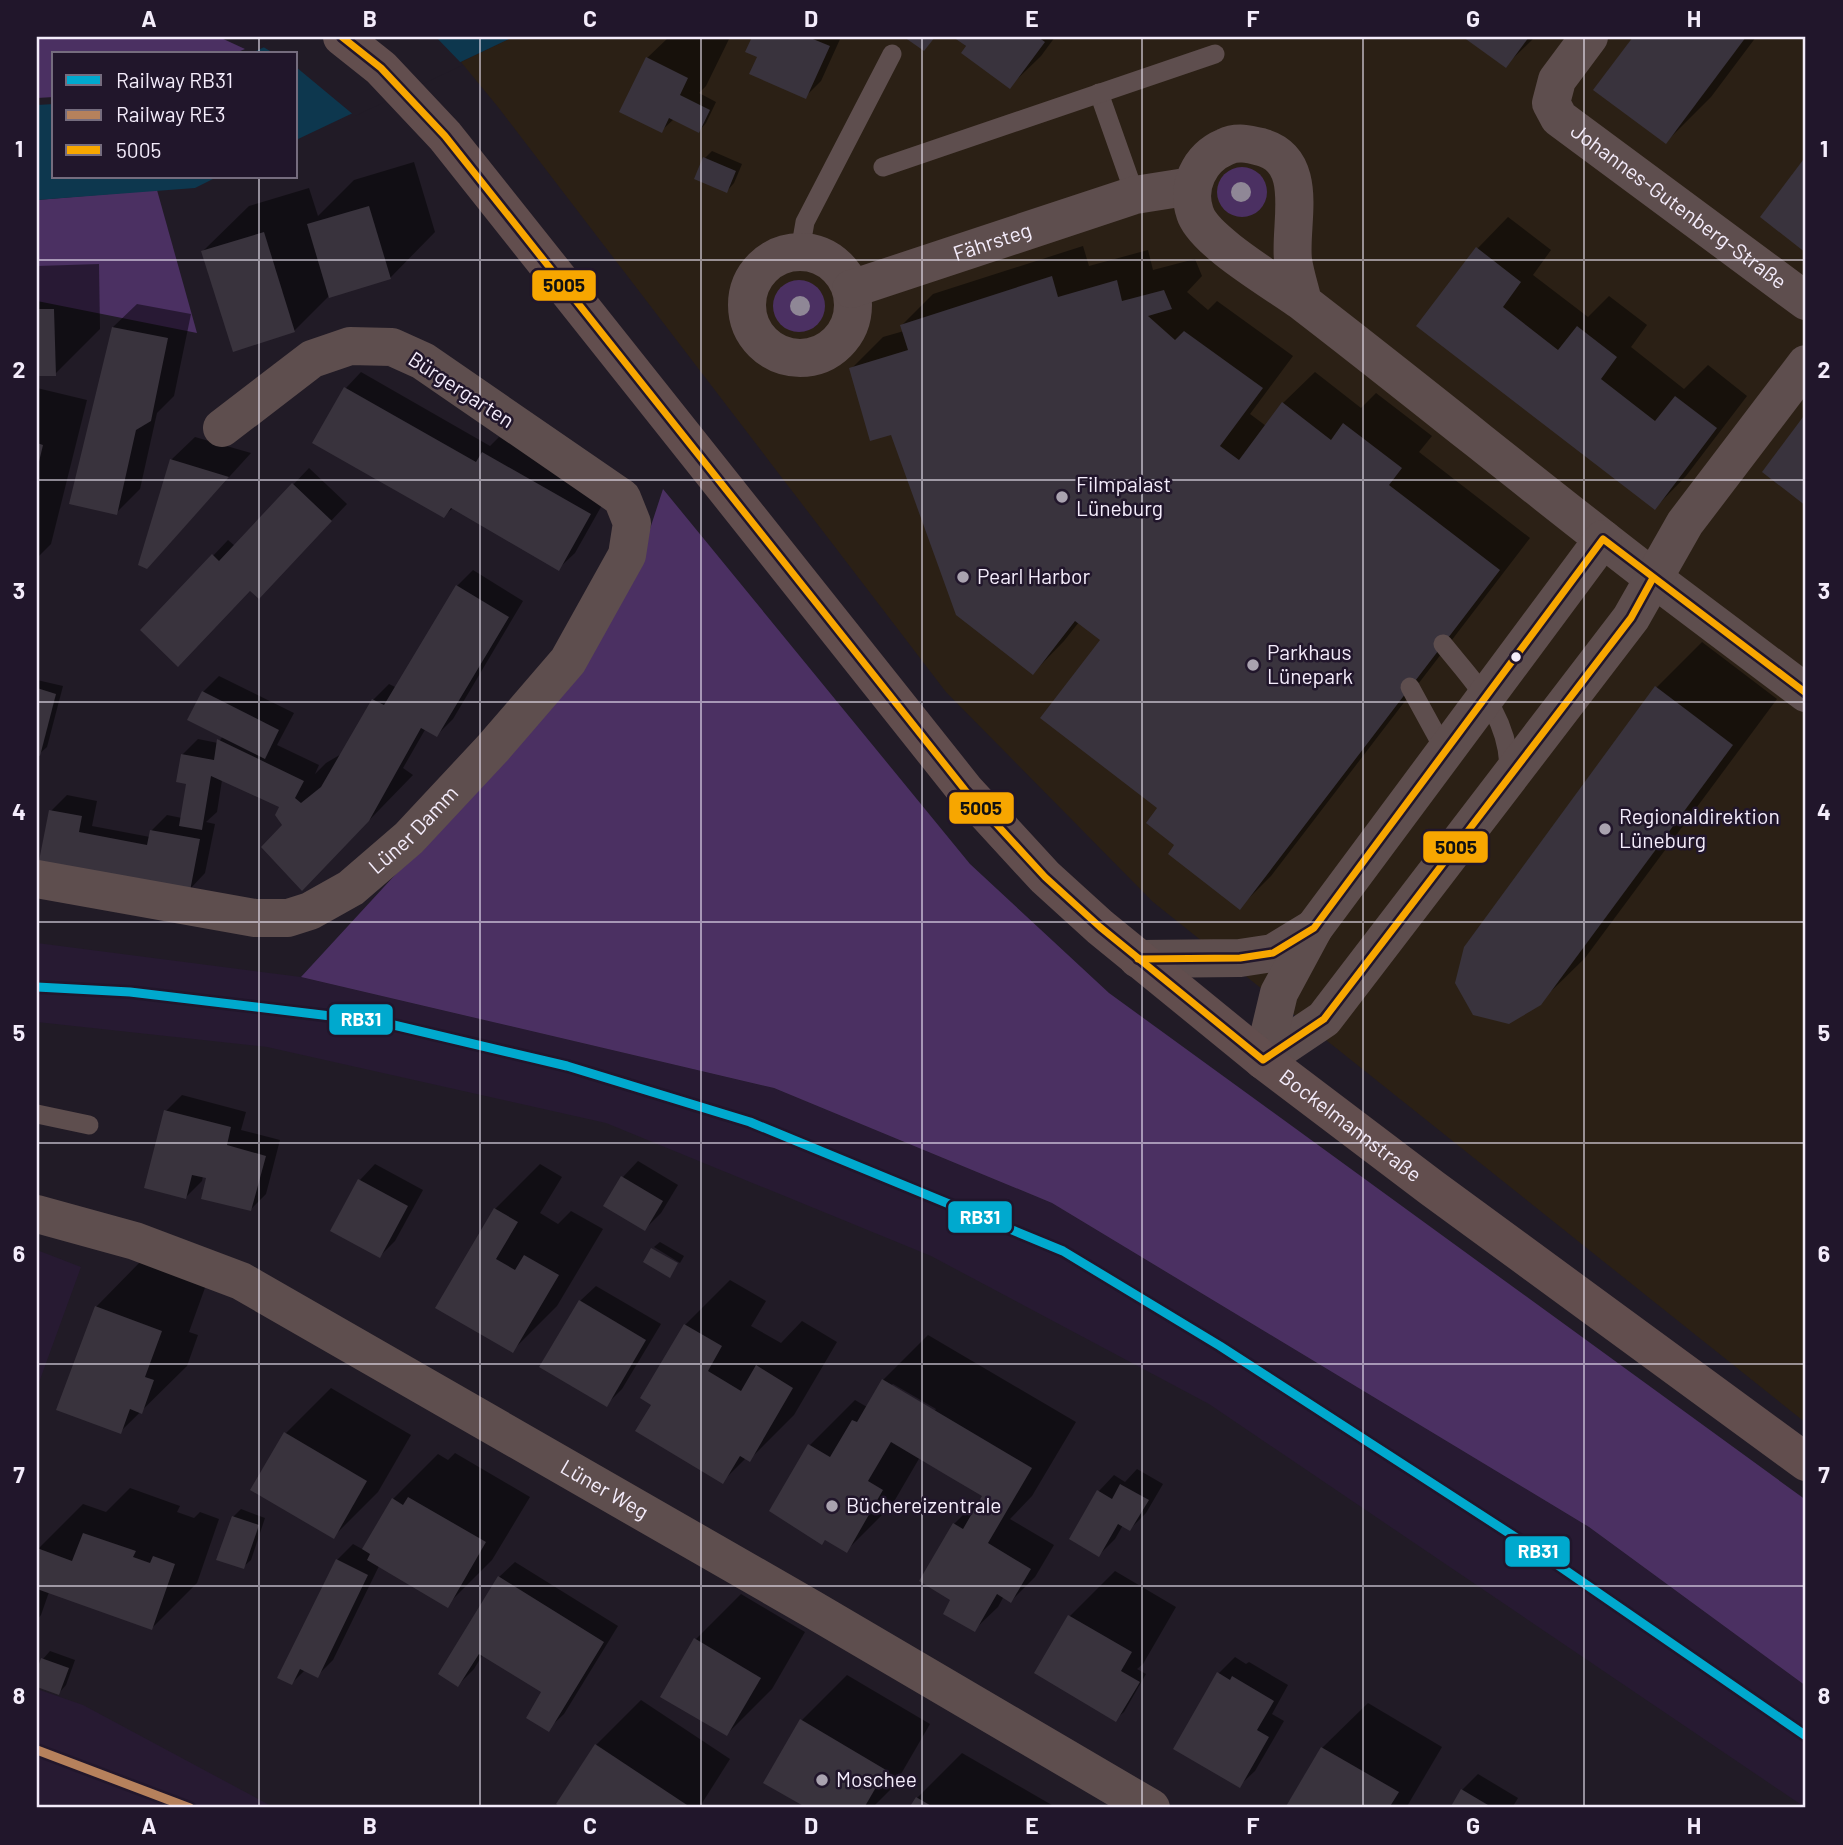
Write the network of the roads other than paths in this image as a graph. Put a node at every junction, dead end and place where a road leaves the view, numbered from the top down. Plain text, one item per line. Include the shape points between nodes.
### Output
1 (342, 37) edge
2 (1590, 37) edge
3 (892, 54) dead end
4 (1215, 54) dead end
5 (1099, 93) junction
6 (883, 167) dead end
7 (1192, 186) junction
8 (1135, 195) junction
9 (800, 251) junction
10 (851, 289) junction
11 (1806, 301) edge
12 (1303, 302) junction
13 (1806, 364) edge
14 (222, 428) dead end
15 (622, 498) joint
16 (1603, 539) junction
17 (1653, 578) junction
18 (1443, 644) dead end
19 (1410, 687) dead end
20 (1806, 693) edge
21 (1485, 696) junction
22 (1445, 751) junction
23 (1509, 778) junction
24 (37, 879) edge
25 (1314, 928) junction
26 (1138, 959) junction
27 (1263, 1060) junction
28 (37, 1114) edge
29 (89, 1125) dead end
30 (37, 1215) edge
31 (1806, 1462) edge
32 (1151, 1808) edge

1 - 26 main road, Bockelmannstraße via 381,68 445,136 965,790 1045,877
2 - 11 street, Johannes-Gutenberg-Straße via 1557,80 1551,103 1559,118
3 - 9 lane via 805,222
4 - 5 lane
5 - 6 lane
5 - 8 lane
7 - 8 street, Fährsteg
7 - 12 street via 1195,215 1212,237
7 - 12 street via 1204,161 1226,146 1245,143 1270,150 1288,167 1296,193 1293,262
8 - 10 street, Fährsteg
9 - 10 street via 832,262
9 - 10 street via 768,263 749,290 750,323 773,351 808,358 839,341 849,325
12 - 16 street
13 - 17 street via 1685,523
14 - 15 street, Bürgergarten via 312,359 350,346 392,347 423,360
15 - 24 street, Lüner Damm via 632,523 627,555 568,662 410,838 351,888 288,918 255,918
16 - 17 street
16 - 21 street
17 - 20 street
17 - 23 street via 1631,618
18 - 21 lane
19 - 22 lane
21 - 22 street
21 - 23 lane via 1503,727
22 - 25 street
23 - 27 street via 1324,1019
25 - 26 street via 1273,953 1241,958
25 - 27 street via 1279,993
26 - 27 main road, Bockelmannstraße
27 - 31 main road, Bockelmannstraße
28 - 29 lane
30 - 32 street, Lüner Weg via 135,1241 252,1287

